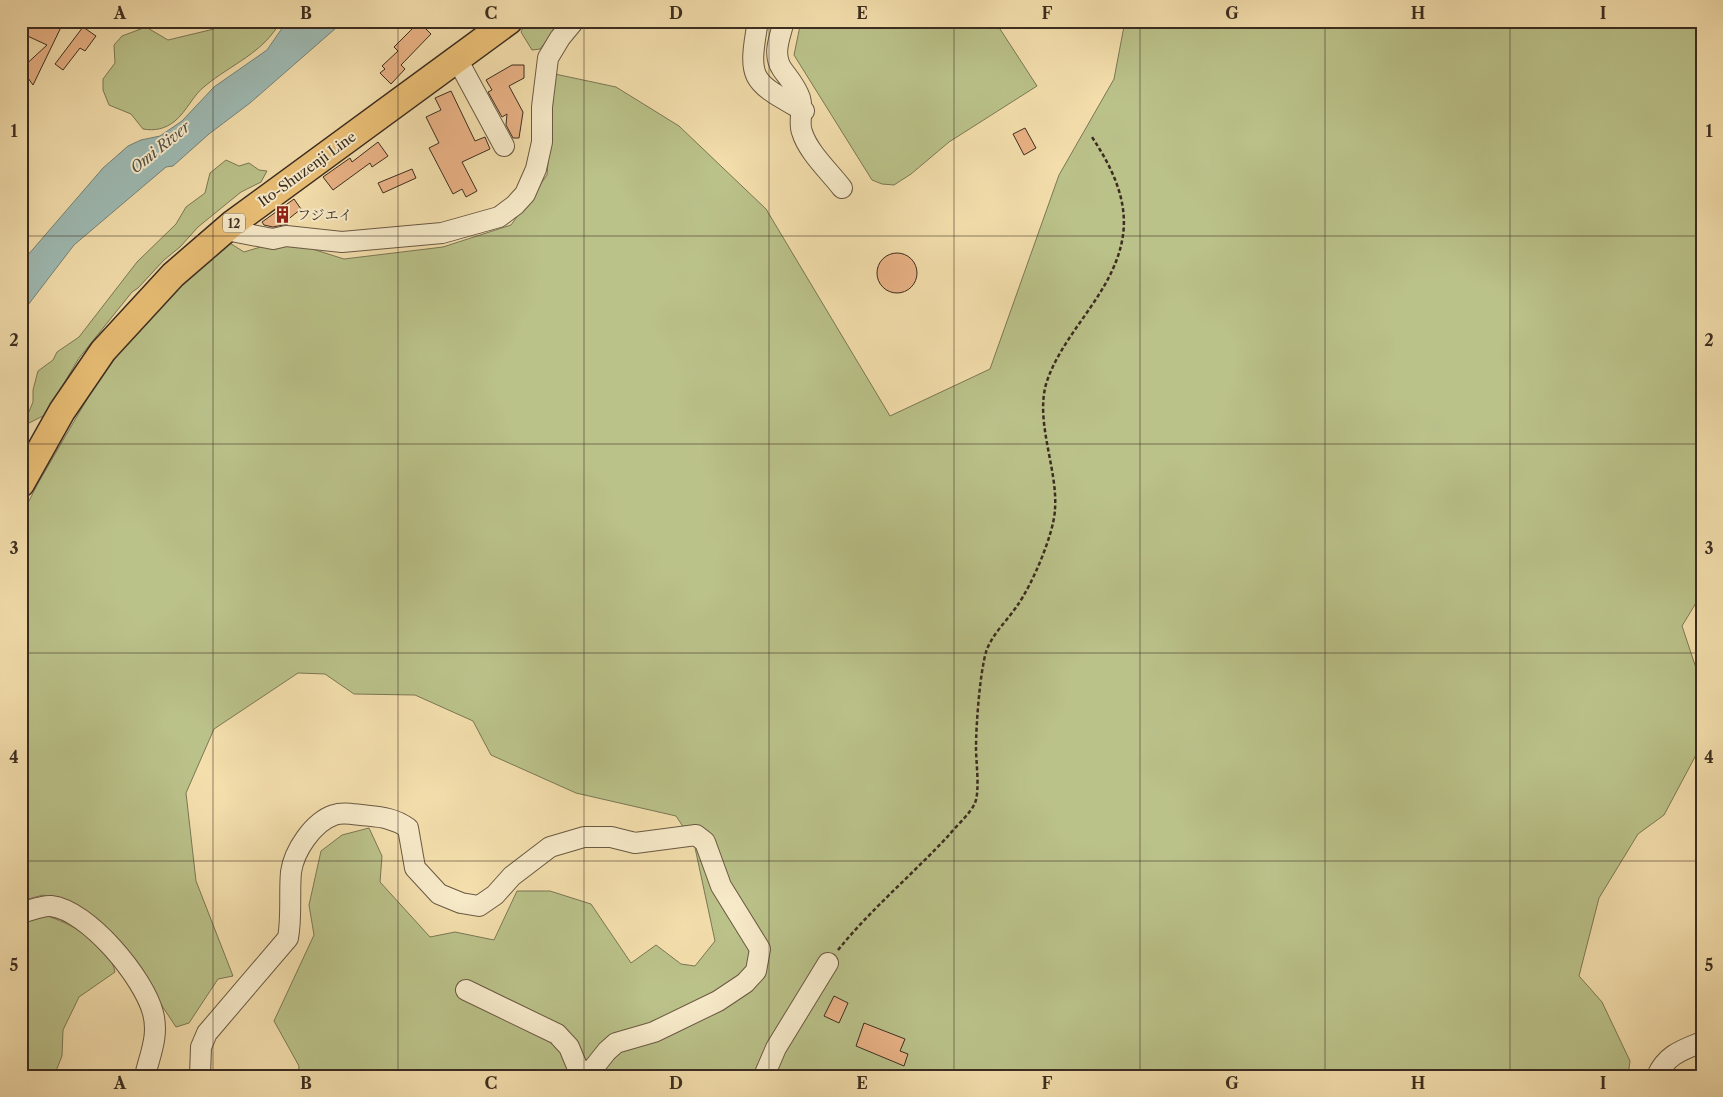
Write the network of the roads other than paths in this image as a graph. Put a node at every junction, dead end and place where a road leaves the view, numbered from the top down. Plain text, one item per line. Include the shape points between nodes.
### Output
1 (509, 21) edge
2 (574, 21) edge
3 (758, 21) edge
4 (784, 21) edge
5 (457, 59) junction
6 (804, 110) junction
7 (504, 146) dead end
8 (842, 188) dead end
9 (226, 230) junction
10 (21, 484) edge
11 (21, 913) edge
12 (828, 963) road end
13 (466, 990) dead end
14 (1702, 1042) edge
15 (145, 1076) edge
16 (200, 1076) edge
17 (581, 1076) edge
18 (587, 1076) edge
19 (764, 1076) edge
20 (1657, 1076) edge

1 - 5 main road, Ito-Shuzenji Line / 12
2 - 9 street via 548,58 542,142 536,170 525,194 499,217 442,233 342,242 286,236 273,239
3 - 6 street via 752,65 756,75 766,89
4 - 6 street via 777,49 778,62 794,84
5 - 7 street
5 - 9 main road, Ito-Shuzenji Line / 12
6 - 8 street via 801,130 806,142
9 - 10 main road, Ito-Shuzenji Line / 12 via 173,275 103,351 62,412
11 - 15 street via 50,906 72,913 105,940 141,984 153,1013 155,1032
12 - 19 street via 776,1048
13 - 17 street via 557,1034 569,1047
14 - 20 street via 1676,1052
16 - 18 street via 201,1047 207,1033 288,938 291,871 313,829 333,815 347,813 396,819 408,828 415,868 439,894 479,906 550,847 584,837 611,837 635,843 696,835 705,842 721,886 760,949 756,971 718,1002 654,1032 616,1043

